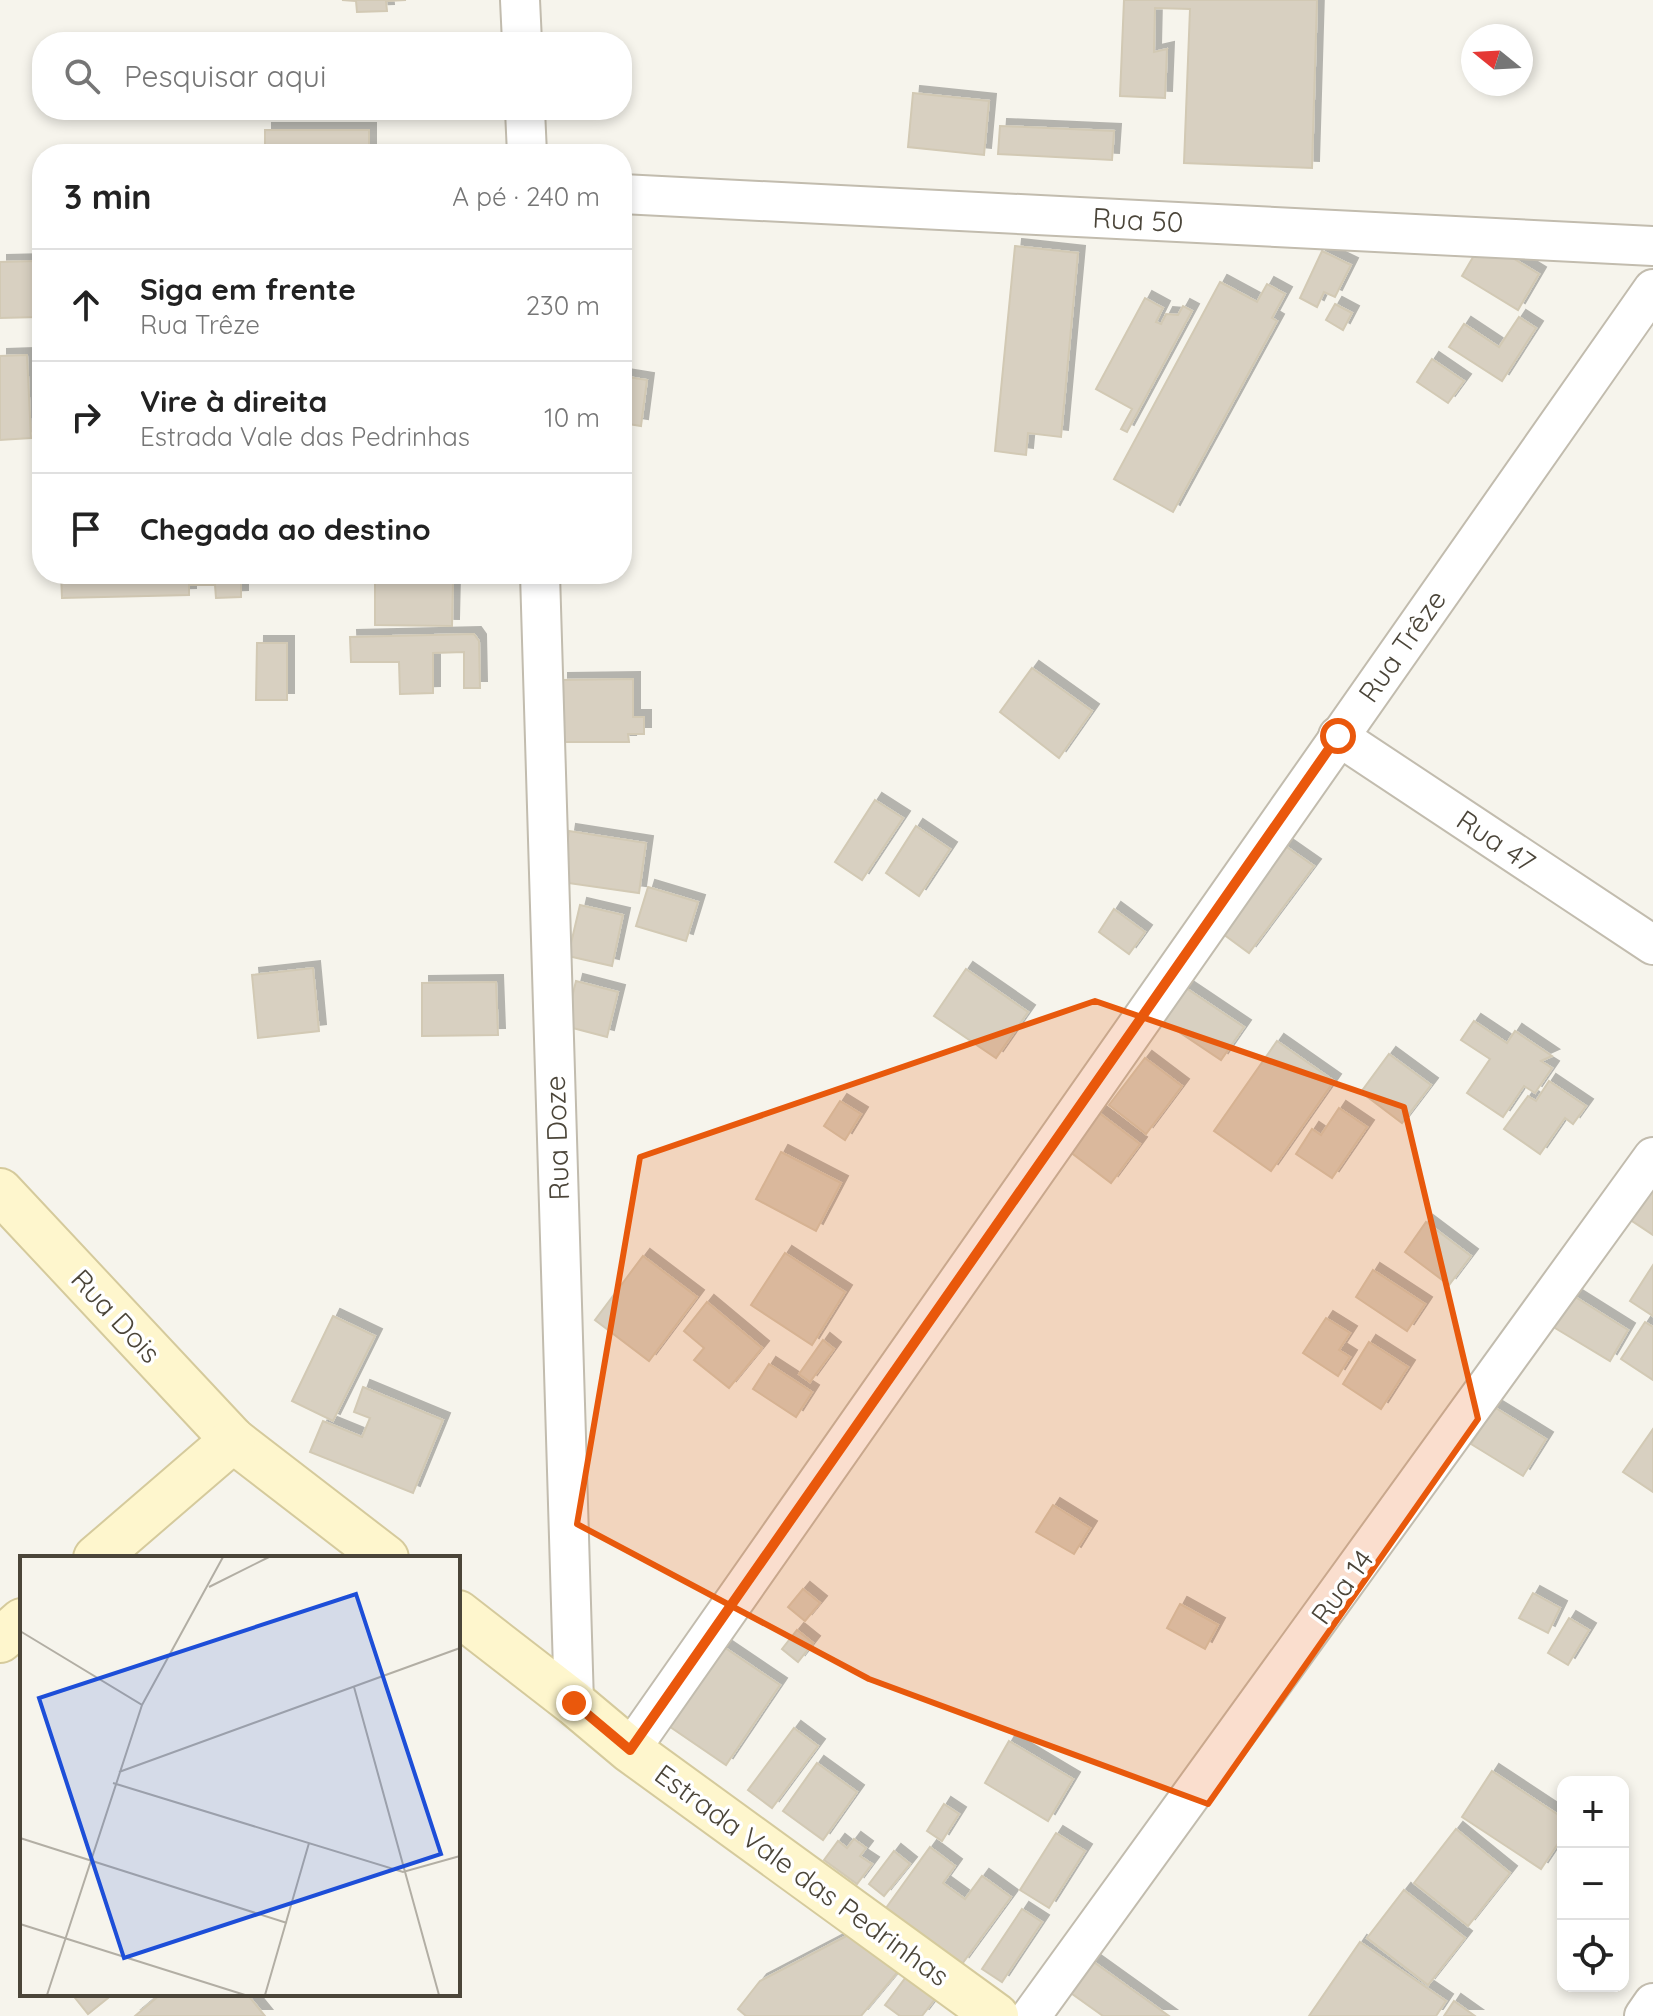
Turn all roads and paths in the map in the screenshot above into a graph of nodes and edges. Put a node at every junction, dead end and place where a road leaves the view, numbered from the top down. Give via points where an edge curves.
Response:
1 (520, 0) edge
2 (522, 32) edge
3 (525, 120) edge
4 (527, 144) edge
5 (632, 195) edge
6 (1653, 246) edge
7 (1653, 289) edge
8 (540, 584) edge
9 (1338, 736) junction
10 (1653, 945) edge
11 (1653, 1157) edge
12 (0, 1191) edge
13 (233, 1440) junction
14 (98, 1556) edge
15 (383, 1556) edge
16 (460, 1615) edge
17 (20, 1623) edge
18 (0, 1640) edge
19 (574, 1703) junction
20 (630, 1750) junction
21 (1653, 2003) edge
22 (996, 2016) edge
23 (1031, 2016) edge
24 (1644, 2016) edge

1 - 2 street
3 - 4 street
5 - 6 street, Rua 50
7 - 9 street, Rua Trêze
8 - 19 street, Rua Doze
9 - 10 street, Rua 47
9 - 20 street, Rua Trêze
11 - 23 street, Rua 14
12 - 13 main road, Rua Dois
13 - 14 main road
13 - 15 main road
16 - 19 main road, Estrada Vale das Pedrinhas
17 - 18 main road
19 - 20 main road, Estrada Vale das Pedrinhas
20 - 22 main road, Estrada Vale das Pedrinhas
21 - 24 street

